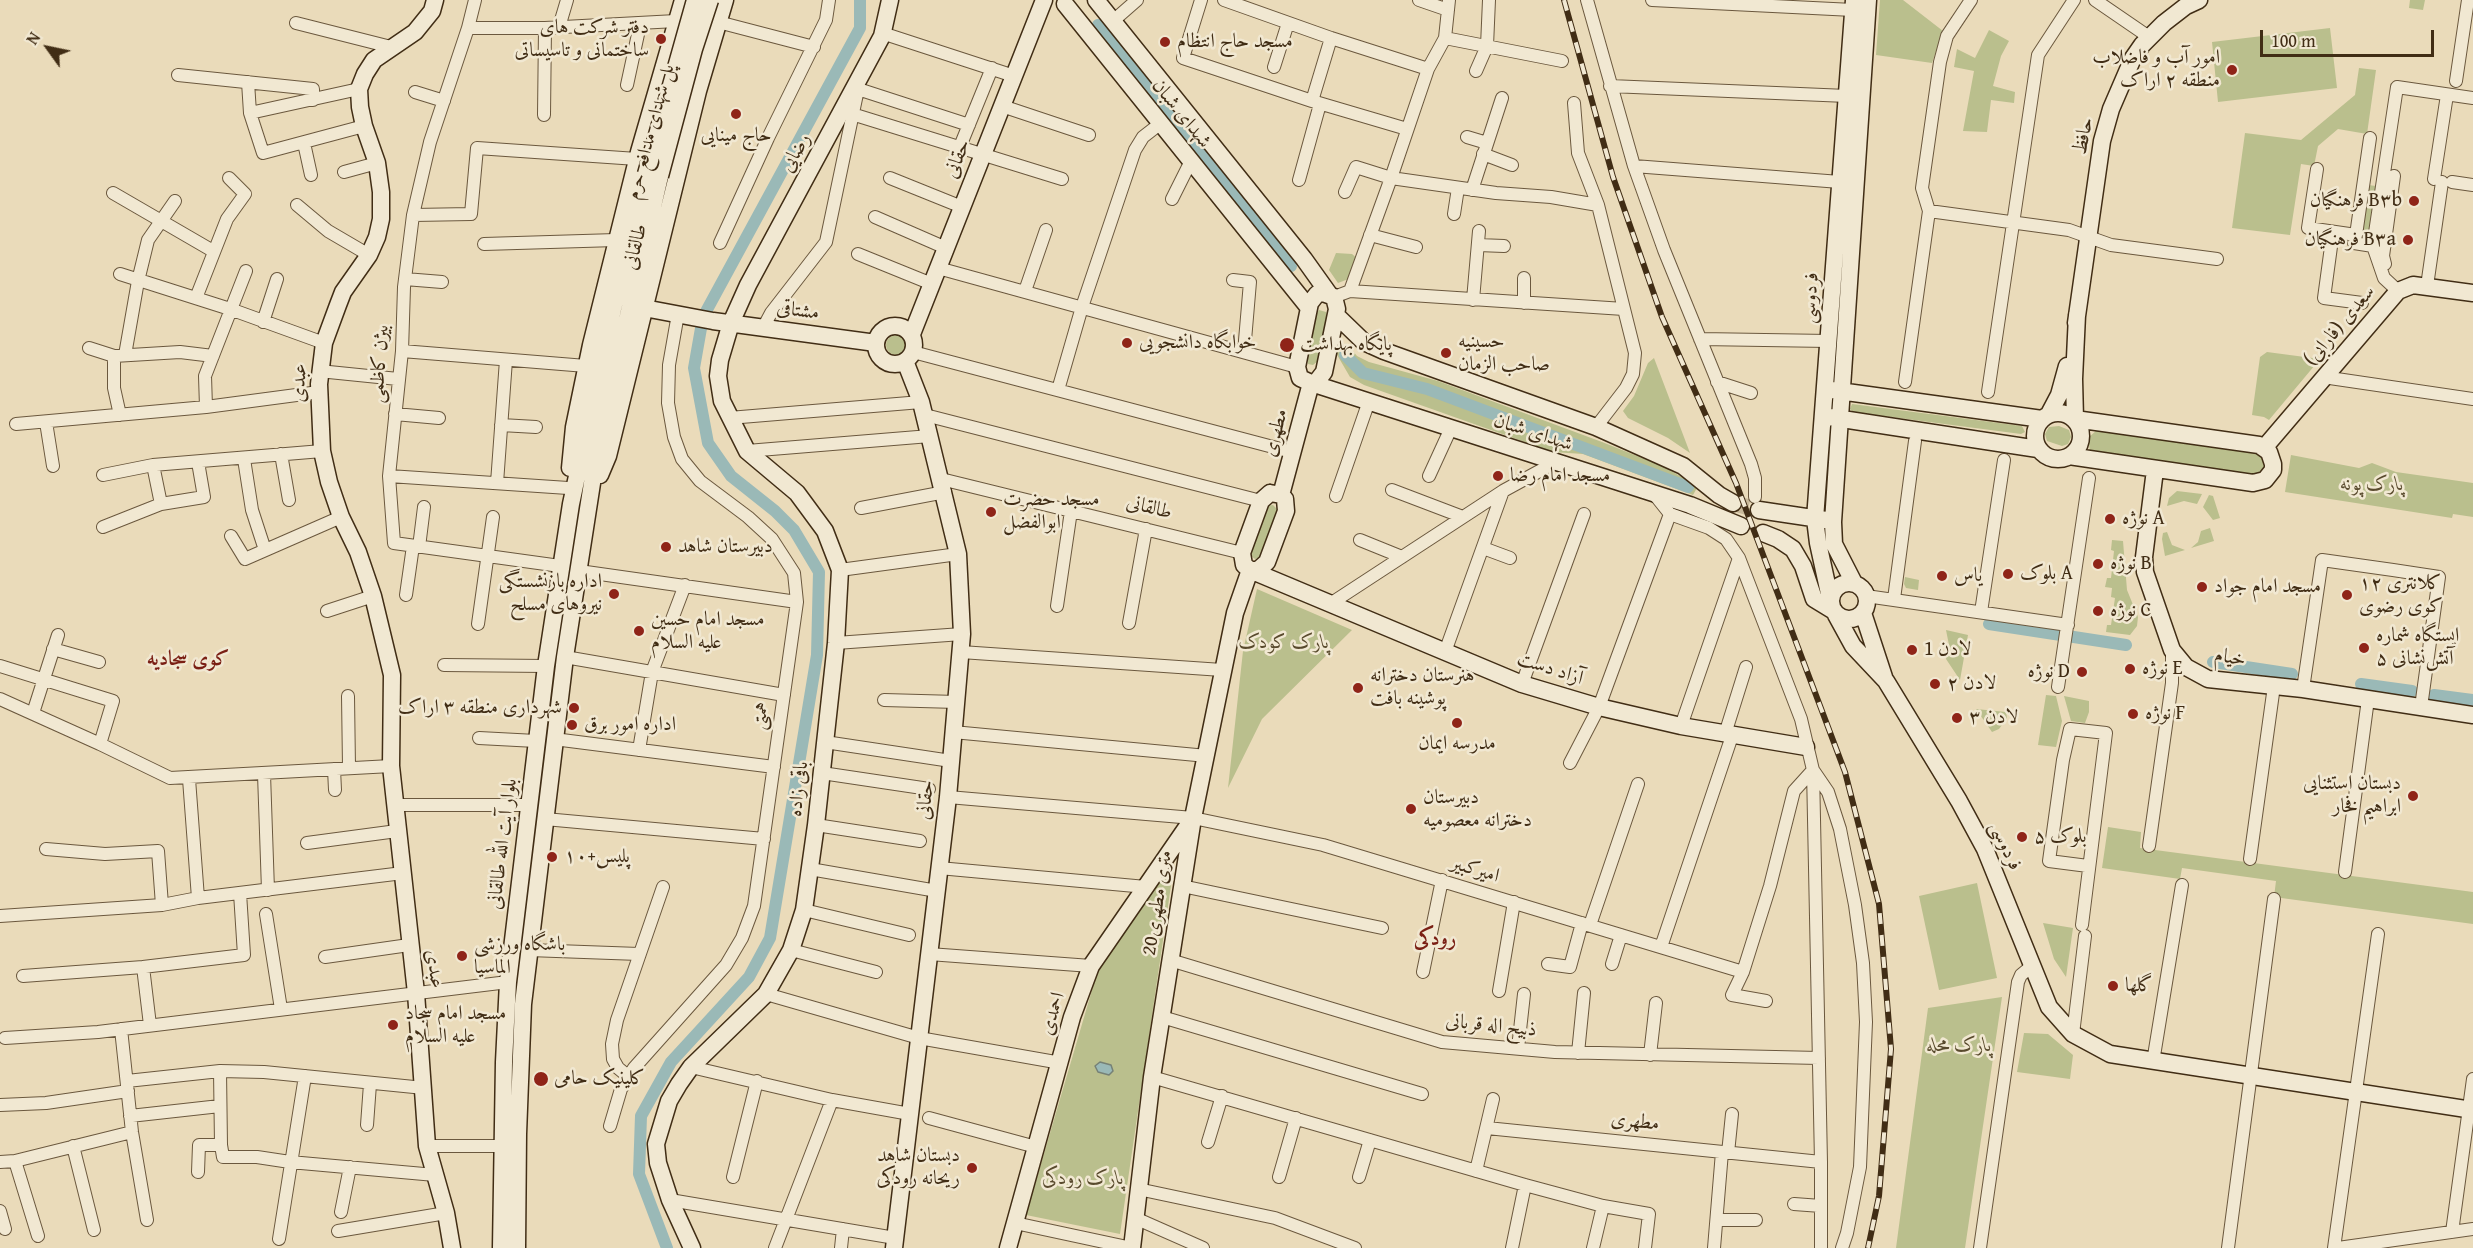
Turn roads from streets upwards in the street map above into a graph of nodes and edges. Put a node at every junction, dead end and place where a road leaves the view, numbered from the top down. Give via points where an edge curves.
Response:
1 (435, 0) edge
2 (475, 0) edge
3 (567, 0) edge
4 (683, 0) edge
5 (695, 0) edge
6 (710, 0) edge
7 (724, 0) edge
8 (829, 0) edge
9 (890, 0) edge
10 (1044, 0) edge
11 (1096, 0) edge
12 (1137, 0) edge
13 (1201, 0) edge
14 (1224, 0) edge
15 (1419, 0) edge
16 (1489, 0) edge
17 (1587, 0) edge
18 (1652, 0) edge
19 (1868, 0) edge
20 (1971, 0) edge
21 (2074, 0) edge
22 (2095, 0) edge
23 (2199, 0) edge
24 (2468, 0) edge
25 (1067, 1) edge
26 (1672, 1) edge
27 (1448, 5) edge
28 (1853, 5) edge
29 (676, 21) junction
30 (1113, 21) junction
31 (718, 22) junction
32 (296, 23) dead end
33 (1288, 23) junction
34 (640, 25) junction
35 (559, 27) junction
36 (468, 28) junction
37 (545, 28) junction
38 (882, 33) junction
39 (2149, 37) junction
40 (1331, 38) junction
41 (1445, 38) junction
42 (1487, 46) junction
43 (391, 47) junction
44 (814, 47) junction
45 (1562, 61) dead end
46 (1274, 67) dead end
47 (992, 68) junction
48 (1428, 69) junction
49 (1476, 71) dead end
50 (178, 75) dead end
51 (1014, 76) junction
52 (2456, 81) dead end
53 (248, 82) junction
54 (859, 83) junction
55 (627, 85) dead end
56 (657, 85) junction
57 (1610, 86) junction
58 (359, 89) junction
59 (698, 91) junction
60 (415, 92) dead end
61 (2447, 94) junction
62 (1847, 96) junction
63 (1502, 98) dead end
64 (2473, 98) edge
65 (314, 100) junction
66 (444, 101) junction
67 (1316, 102) junction
68 (1574, 103) dead end
69 (1002, 106) junction
70 (250, 113) junction
71 (852, 114) junction
72 (544, 115) dead end
73 (1161, 123) junction
74 (969, 125) junction
75 (364, 126) junction
76 (1407, 129) junction
77 (1089, 135) dead end
78 (1467, 137) dead end
79 (2370, 138) dead end
80 (304, 143) junction
81 (959, 149) junction
82 (1485, 149) junction
83 (638, 156) junction
84 (982, 156) junction
85 (680, 160) junction
86 (1191, 161) junction
87 (377, 163) junction
88 (1512, 165) dead end
89 (1634, 166) junction
90 (2317, 169) dead end
91 (2365, 170) junction
92 (345, 172) dead end
93 (2390, 174) junction
94 (311, 175) dead end
95 (653, 175) junction
96 (229, 178) dead end
97 (890, 178) dead end
98 (1391, 178) junction
99 (1062, 179) dead end
100 (1299, 180) dead end
101 (2443, 181) junction
102 (1840, 182) junction
103 (2473, 185) edge
104 (1458, 188) junction
105 (1472, 190) junction
106 (1345, 192) dead end
107 (113, 193) dead end
108 (1172, 199) dead end
109 (175, 201) dead end
110 (297, 205) dead end
111 (1598, 205) junction
112 (962, 207) junction
113 (1929, 211) junction
114 (1454, 214) dead end
115 (413, 215) junction
116 (875, 217) dead end
117 (160, 222) junction
118 (2012, 222) junction
119 (1046, 230) dead end
120 (1479, 231) dead end
121 (2333, 232) junction
122 (2356, 235) junction
123 (1370, 236) junction
124 (2089, 236) junction
125 (616, 240) junction
126 (720, 243) dead end
127 (484, 244) dead end
128 (1478, 245) junction
129 (1504, 246) dead end
130 (2373, 246) junction
131 (1416, 247) dead end
132 (946, 248) junction
133 (213, 251) junction
134 (858, 254) dead end
135 (369, 255) junction
136 (2217, 259) dead end
137 (938, 268) junction
138 (246, 271) dead end
139 (120, 274) dead end
140 (1524, 278) dead end
141 (277, 279) dead end
142 (405, 279) junction
143 (1233, 280) dead end
144 (138, 281) junction
145 (442, 282) dead end
146 (932, 284) junction
147 (2427, 286) junction
148 (2394, 287) junction
149 (1025, 291) junction
150 (1350, 291) junction
151 (2473, 293) edge
152 (1331, 296) junction
153 (196, 298) junction
154 (1473, 300) junction
155 (1524, 303) junction
156 (2362, 303) dead end
157 (1082, 307) junction
158 (644, 308) junction
159 (1309, 308) junction
160 (230, 309) junction
161 (1624, 309) junction
162 (683, 315) junction
163 (1336, 315) junction
164 (2077, 315) junction
165 (262, 322) junction
166 (731, 323) junction
167 (763, 328) junction
168 (912, 334) junction
169 (1701, 339) junction
170 (1829, 341) junction
171 (324, 343) junction
172 (876, 344) junction
173 (88, 348) dead end
174 (402, 351) junction
175 (1244, 352) junction
176 (119, 356) junction
177 (213, 356) junction
178 (909, 357) junction
179 (506, 360) junction
180 (586, 366) junction
181 (1297, 367) junction
182 (319, 371) junction
183 (2324, 377) junction
184 (398, 379) junction
185 (1718, 382) junction
186 (1905, 382) dead end
187 (1311, 383) junction
188 (1825, 389) junction
189 (1058, 390) junction
190 (319, 392) junction
191 (1842, 392) junction
192 (1988, 392) dead end
193 (1751, 393) dead end
194 (2473, 399) edge
195 (1369, 401) junction
196 (206, 407) junction
197 (923, 408) junction
198 (395, 414) junction
199 (120, 415) junction
200 (1822, 416) junction
201 (2045, 416) junction
202 (439, 418) dead end
203 (729, 418) junction
204 (1839, 418) junction
205 (2075, 419) junction
206 (46, 422) junction
207 (16, 424) dead end
208 (501, 425) junction
209 (1596, 427) junction
210 (536, 428) dead end
211 (1451, 428) junction
212 (930, 436) junction
213 (1915, 441) dead end
214 (2265, 448) junction
215 (590, 449) junction
216 (2038, 449) junction
217 (322, 451) junction
218 (747, 451) junction
219 (1293, 452) junction
220 (281, 454) junction
221 (2069, 456) junction
222 (244, 459) junction
223 (2004, 460) dead end
224 (198, 462) junction
225 (1556, 462) junction
226 (153, 465) junction
227 (53, 466) dead end
228 (2155, 470) junction
229 (103, 475) dead end
230 (389, 476) junction
231 (1429, 476) dead end
232 (2089, 478) dead end
233 (497, 483) junction
234 (943, 485) junction
235 (1392, 490) dead end
236 (1503, 491) junction
237 (1654, 494) junction
238 (1281, 495) junction
239 (569, 496) junction
240 (1336, 496) dead end
241 (289, 500) dead end
242 (1261, 501) junction
243 (1733, 503) tunnel mouth
244 (1757, 503) joint
245 (161, 504) junction
246 (589, 504) junction
247 (424, 507) dead end
248 (861, 508) dead end
249 (1071, 511) junction
250 (1584, 514) dead end
251 (1670, 514) junction
252 (341, 517) junction
253 (493, 517) dead end
254 (1463, 517) junction
255 (1808, 517) junction
256 (1833, 522) junction
257 (1741, 526) dead end
258 (103, 527) dead end
259 (1146, 529) junction
260 (1763, 533) dead end
261 (231, 537) dead end
262 (1360, 540) dead end
263 (416, 546) junction
264 (1482, 548) junction
265 (1272, 549) junction
266 (265, 550) junction
267 (1242, 553) junction
268 (958, 554) junction
269 (487, 556) junction
270 (1402, 557) junction
271 (1510, 558) dead end
272 (1738, 558) junction
273 (560, 566) junction
274 (840, 570) junction
275 (1250, 570) junction
276 (579, 571) junction
277 (1854, 583) junction
278 (685, 585) junction
279 (1294, 589) junction
280 (406, 595) dead end
281 (373, 596) junction
282 (1866, 596) junction
283 (1893, 599) junction
284 (796, 602) junction
285 (1329, 604) junction
286 (1057, 606) dead end
287 (1833, 607) junction
288 (327, 611) dead end
289 (1981, 612) junction
290 (1863, 613) junction
291 (1129, 623) dead end
292 (477, 624) dead end
293 (2067, 633) junction
294 (962, 634) junction
295 (58, 635) dead end
296 (836, 643) junction
297 (53, 649) junction
298 (2172, 650) junction
299 (961, 651) junction
300 (1445, 652) junction
301 (565, 657) junction
302 (99, 662) dead end
303 (444, 665) dead end
304 (0, 666) edge
305 (546, 666) junction
306 (1746, 667) dead end
307 (1222, 670) junction
308 (652, 672) junction
309 (43, 680) junction
310 (1886, 681) junction
311 (1522, 684) junction
312 (2274, 686) junction
313 (2058, 687) dead end
314 (2303, 689) junction
315 (784, 695) junction
316 (348, 696) dead end
317 (0, 699) edge
318 (2368, 699) junction
319 (884, 700) dead end
320 (957, 702) junction
321 (1599, 707) junction
322 (2421, 707) junction
323 (33, 713) junction
324 (2473, 715) edge
325 (1681, 726) junction
326 (953, 732) junction
327 (1729, 735) junction
328 (479, 738) dead end
329 (554, 739) junction
330 (536, 741) junction
331 (825, 742) junction
332 (100, 744) junction
333 (1806, 747) junction
334 (639, 750) junction
335 (1207, 756) junction
336 (951, 761) junction
337 (1570, 763) dead end
338 (391, 766) junction
339 (774, 766) junction
340 (349, 767) junction
341 (334, 769) junction
342 (1813, 770) junction
343 (822, 772) junction
344 (264, 774) junction
345 (189, 779) junction
346 (1638, 784) dead end
347 (929, 789) dead end
348 (335, 790) dead end
349 (948, 797) junction
350 (395, 805) junction
351 (528, 806) junction
352 (1193, 818) junction
353 (545, 819) junction
354 (816, 825) junction
355 (397, 831) junction
356 (764, 839) junction
357 (920, 841) dead end
358 (307, 843) dead end
359 (2150, 846) dead end
360 (46, 849) dead end
361 (2250, 859) dead end
362 (2088, 866) junction
363 (939, 868) junction
364 (810, 869) junction
365 (2345, 872) dead end
366 (403, 873) junction
367 (1442, 880) junction
368 (2182, 885) dead end
369 (663, 886) dead end
370 (1182, 886) junction
371 (1146, 887) junction
372 (268, 890) junction
373 (937, 891) junction
374 (240, 893) junction
375 (198, 898) junction
376 (2274, 899) dead end
377 (1514, 902) junction
378 (162, 905) junction
379 (804, 910) junction
380 (266, 915) dead end
381 (0, 916) edge
382 (1586, 924) junction
383 (1382, 928) dead end
384 (2378, 934) dead end
385 (909, 935) dead end
386 (1622, 935) junction
387 (409, 945) junction
388 (1661, 947) junction
389 (529, 950) junction
390 (791, 950) junction
391 (639, 954) junction
392 (929, 954) junction
393 (325, 957) dead end
394 (1170, 960) junction
395 (1548, 964) dead end
396 (1612, 964) dead end
397 (1091, 966) junction
398 (2032, 966) junction
399 (143, 967) junction
400 (876, 972) dead end
401 (1423, 972) dead end
402 (1743, 972) junction
403 (23, 976) dead end
404 (508, 982) junction
405 (1499, 990) dead end
406 (416, 993) junction
407 (1584, 993) dead end
408 (766, 994) junction
409 (1524, 994) dead end
410 (1766, 1001) dead end
411 (1656, 1003) dead end
412 (280, 1009) junction
413 (1162, 1017) junction
414 (150, 1025) junction
415 (121, 1029) junction
416 (2073, 1034) junction
417 (5, 1038) dead end
418 (919, 1038) junction
419 (1518, 1048) junction
420 (1578, 1053) junction
421 (1650, 1055) junction
422 (1820, 1058) junction
423 (2152, 1062) junction
424 (1061, 1063) junction
425 (691, 1067) junction
426 (220, 1071) junction
427 (305, 1076) junction
428 (628, 1077) junction
429 (1152, 1077) junction
430 (2251, 1077) junction
431 (2473, 1079) edge
432 (757, 1081) junction
433 (370, 1084) junction
434 (127, 1086) junction
435 (424, 1088) junction
436 (2356, 1093) junction
437 (1422, 1094) dead end
438 (1222, 1096) junction
439 (1492, 1099) dead end
440 (832, 1100) junction
441 (0, 1106) edge
442 (220, 1106) junction
443 (2471, 1110) edge
444 (910, 1114) junction
445 (1732, 1114) dead end
446 (130, 1116) junction
447 (929, 1118) dead end
448 (1296, 1118) junction
449 (367, 1125) dead end
450 (610, 1126) dead end
451 (1487, 1128) junction
452 (132, 1132) junction
453 (1370, 1140) junction
454 (1208, 1142) dead end
455 (73, 1146) junction
456 (427, 1146) junction
457 (502, 1146) junction
458 (1036, 1148) junction
459 (222, 1151) junction
460 (1725, 1152) junction
461 (15, 1161) junction
462 (0, 1162) edge
463 (290, 1162) junction
464 (1821, 1162) junction
465 (350, 1167) junction
466 (1476, 1171) junction
467 (198, 1172) dead end
468 (435, 1175) junction
469 (1279, 1177) dead end
470 (1359, 1177) dead end
471 (733, 1178) dead end
472 (1525, 1185) junction
473 (1138, 1189) junction
474 (670, 1200) junction
475 (1794, 1204) dead end
476 (1603, 1206) junction
477 (1821, 1206) junction
478 (0, 1211) edge
479 (341, 1212) dead end
480 (446, 1213) junction
481 (1136, 1218) junction
482 (786, 1219) junction
483 (147, 1220) dead end
484 (1717, 1220) junction
485 (1756, 1220) dead end
486 (1015, 1223) junction
487 (5, 1229) dead end
488 (843, 1229) junction
489 (2473, 1229) edge
490 (94, 1230) dead end
491 (338, 1231) dead end
492 (2452, 1232) junction
493 (38, 1236) dead end
494 (279, 1239) dead end
495 (895, 1243) edge
496 (452, 1248) edge
497 (501, 1248) edge
498 (517, 1248) edge
499 (692, 1248) edge
500 (775, 1248) edge
501 (841, 1248) edge
502 (1008, 1248) edge
503 (1132, 1248) edge
504 (1203, 1248) edge
505 (1355, 1248) edge
506 (1512, 1248) edge
507 (1593, 1248) edge
508 (1645, 1248) edge
509 (1714, 1248) edge
510 (1821, 1248) edge
511 (1842, 1248) edge
512 (1980, 1248) edge
513 (2228, 1248) edge
514 (2336, 1248) edge

1 - 43 street via 425,22
2 - 36 street, بیژن کاظمی
3 - 35 street
4 - 29 street, طالقانی
5 - 95 street, پل شهدای مدافع حرم, bridge
6 - 95 street, پل شهدای مدافع حرم, bridge
7 - 31 street, طالقانی
8 - 44 street via 826,20
9 - 38 street, رضایی
10 - 51 street, حقانی
11 - 30 street, شهدای شبان
12 - 30 street
13 - 67 street via 1183,58
14 - 33 street
15 - 27 street
16 - 42 street
17 - 57 street
18 - 26 street
19 - 191 street, فردوسی
20 - 113 street via 1947,36 1940,62 1922,188
21 - 118 street via 2038,55
22 - 39 street
23 - 39 street, حافظ
24 - 52 street
25 - 73 street, شهدای شبان
26 - 28 street
27 - 41 street
28 - 62 street, فردوسی
29 - 34 street
29 - 56 street, طالقانی
30 - 152 street, شهدای شبان
31 - 44 street
31 - 59 street, طالقانی
32 - 43 street
33 - 40 street
33 - 46 street
34 - 35 street
34 - 55 street
35 - 37 street
36 - 37 street
36 - 66 street, بیژن کاظمی
37 - 72 street
38 - 47 street
38 - 54 street, رضایی
39 - 124 street, حافظ via 2133,58 2110,109
40 - 48 street
40 - 67 street
41 - 42 street
41 - 48 street
42 - 45 street
42 - 49 street
43 - 58 street via 374,60
44 - 126 street
47 - 51 street
47 - 74 street
48 - 76 street
50 - 53 street
51 - 69 street, حقانی
53 - 65 street via 313,89
53 - 70 street
54 - 71 street
54 - 74 street
54 - 166 street, رضایی
56 - 59 street via 677,98
56 - 83 street, طالقانی
57 - 62 street
57 - 89 street
58 - 65 street
58 - 75 street, عبدی
59 - 85 street, طالقانی
60 - 66 street
61 - 64 street
61 - 93 street via 2397,87
61 - 101 street
62 - 102 street, فردوسی
63 - 82 street
65 - 70 street
66 - 115 street, بیژن کاظمی
67 - 76 street
67 - 100 street
68 - 111 street via 1578,153
69 - 77 street
69 - 84 street, حقانی
70 - 80 street via 263,153
71 - 81 street
71 - 167 street via 826,242
73 - 86 street, شهدای شبان
73 - 157 street via 1143,137 1135,150
74 - 81 street
75 - 80 street
75 - 87 street, عبدی
76 - 98 street
78 - 82 street
79 - 91 street
80 - 94 street
81 - 84 street
82 - 88 street
82 - 105 street
83 - 85 street via 647,147 661,145 674,150
83 - 115 street via 477,148 471,214
83 - 125 street, طالقانی
84 - 99 street
84 - 112 street, حقانی
85 - 158 street, طالقانی
86 - 108 street
86 - 159 street, شهدای شبان
87 - 92 street
87 - 135 street, عبدی via 381,219
89 - 102 street
89 - 169 street
90 - 121 street via 2308,228
91 - 93 street
91 - 122 street
93 - 130 street
93 - 148 street via 2383,256
95 - 215 street, پل شهدای مدافع حرم via 613,309
96 - 133 street via 246,194 226,219
97 - 112 street
98 - 104 street
98 - 106 street via 1356,167
98 - 123 street
101 - 103 street
101 - 147 street
102 - 170 street, فردوسی
104 - 105 street
104 - 114 street
105 - 111 street
107 - 117 street
109 - 117 street
110 - 135 street via 328,231
111 - 161 street
112 - 132 street, حقانی
113 - 118 street
113 - 186 street
115 - 142 street, بیژن کاظمی
116 - 132 street
117 - 133 street
117 - 144 street via 148,240
118 - 124 street
118 - 192 street
119 - 149 street
120 - 128 street
121 - 122 street
121 - 156 street via 2324,298
122 - 130 street via 2354,243
123 - 131 street
123 - 150 street
124 - 136 street via 2111,245
124 - 164 street, حافظ
125 - 127 street
125 - 180 street, طالقانی
128 - 129 street
128 - 154 street
130 - 148 street via 2384,278
132 - 137 street, حقانی
133 - 153 street
134 - 146 street
135 - 171 street, عبدی via 343,292
137 - 146 street, حقانی
137 - 149 street
138 - 160 street
139 - 144 street
140 - 155 street
141 - 165 street
142 - 145 street
142 - 174 street, بیژن کاظمی
143 - 175 street via 1250,282
144 - 153 street
144 - 176 street
146 - 168 street, حقانی
147 - 148 street, سعدی (فارابی)
147 - 151 street, سعدی (فارابی)
148 - 183 street, سعدی (فارابی)
149 - 157 street
150 - 152 street
150 - 154 street
152 - 159 street via 1317,294
152 - 163 street, مطهری via 1337,303
153 - 160 street
154 - 155 street
155 - 161 street
157 - 175 street
157 - 189 street
158 - 162 street, مشتاقی
158 - 246 street, طالقانی via 608,456
159 - 181 street
160 - 165 street
160 - 177 street
161 - 209 street via 1635,354 1633,374
162 - 166 street, مشتاقی
162 - 284 street, همتی via 669,365 668,403 682,459 700,481 772,539 794,573
163 - 187 street, مطهری via 1324,372
163 - 209 street, شهدای شبان via 1364,342 1384,351
164 - 201 street via 2063,383
164 - 205 street
165 - 171 street
166 - 167 street, مشتاقی
166 - 203 street, باقی زاده via 718,376
167 - 172 street, مشتاقی
168 - 172 street via 893,326 880,334
168 - 178 street via 915,343
169 - 170 street
169 - 185 street
170 - 188 street, فردوسی
171 - 182 street, عبدی
172 - 178 street via 883,360 894,364
173 - 176 street
174 - 179 street
174 - 184 street, بیژن کاظمی
175 - 181 street
176 - 177 street via 180,352
176 - 199 street via 114,388
177 - 196 street via 205,376
178 - 189 street
178 - 197 street, حقانی
179 - 180 street
179 - 208 street
180 - 239 street, طالقانی via 574,427
181 - 187 street via 1300,378
182 - 184 street
182 - 190 street, عبدی
183 - 194 street
183 - 214 street, سعدی (فارابی)
184 - 198 street, بیژن کاظمی
185 - 193 street
185 - 244 street via 1751,464
187 - 195 street, شهدای شبان
187 - 219 street, مطهری
188 - 191 street
188 - 200 street, فردوسی
189 - 219 street
190 - 196 street
190 - 217 street, عبدی
191 - 201 street
191 - 204 street, فردوسی
195 - 211 street, شهدای شبان
195 - 240 street
196 - 199 street
197 - 203 street
197 - 212 street, حقانی
197 - 242 street
198 - 202 street
198 - 230 street, بیژن کاظمی
199 - 206 street
200 - 204 street
200 - 255 street, فردوسی
201 - 205 street via 2064,413
201 - 216 street via 2035,433
203 - 218 street, باقی زاده
204 - 216 street
204 - 256 street, فردوسی
205 - 214 street
205 - 221 street via 2080,442
206 - 207 street
206 - 227 street
208 - 210 street
208 - 233 street
209 - 243 street, شهدای شبان via 1683,466
211 - 225 street, شهدای شبان
211 - 231 street
212 - 218 street
212 - 234 street, حقانی
213 - 283 street
214 - 228 street via 2272,457 2273,469 2259,483
215 - 239 street, بلوار آیت الله طالقانی
215 - 246 street, بلوار آیت الله طالقانی
216 - 221 street via 2052,458
217 - 220 street
217 - 252 street, عبدی
218 - 274 street, باقی زاده via 797,493 825,531
219 - 238 street, مطهری
220 - 222 street
220 - 241 street
221 - 228 street
222 - 224 street
222 - 266 street via 252,510
223 - 289 street
224 - 226 street
224 - 245 street via 204,497
225 - 236 street
225 - 237 street, شهدای شبان
226 - 229 street
226 - 245 street
228 - 298 street, خیام via 2144,564
230 - 233 street
230 - 263 street, بیژن کاظمی via 394,543
232 - 293 street
233 - 239 street
234 - 248 street
234 - 249 street, طالقانی
234 - 268 street, حقانی
235 - 254 street
236 - 254 street
236 - 264 street
237 - 251 street
237 - 257 street, شهدای شبان
238 - 242 street via 1270,493
238 - 265 street, مطهری via 1286,510
239 - 273 street, بلوار آیت الله طالقانی
242 - 267 street
244 - 255 street
245 - 258 street
246 - 276 street, بلوار آیت الله طالقانی
247 - 263 street
249 - 259 street, طالقانی
249 - 286 street
250 - 311 street
251 - 272 street via 1719,534
251 - 321 street
252 - 266 street
252 - 281 street, عبدی
253 - 269 street
254 - 270 street
255 - 256 street
255 - 287 street, فردوسی
256 - 277 street, فردوسی via 1834,544
259 - 267 street, طالقانی
259 - 291 street
260 - 287 street via 1793,549 1814,599
261 - 266 street via 245,559
262 - 270 street
263 - 269 street, بیژن کاظمی
263 - 280 street
264 - 271 street
264 - 300 street
265 - 275 street via 1263,567
265 - 279 street
267 - 275 street via 1244,565
268 - 274 street
268 - 294 street, حقانی
269 - 273 street, بیژن کاظمی
269 - 292 street
270 - 285 street
272 - 325 street
272 - 333 street via 1801,719
273 - 305 street, بلوار آیت الله طالقانی
274 - 296 street, باقی زاده
275 - 279 street, آزاد دست
275 - 307 street, 20متری مطهری
276 - 278 street
276 - 301 street, بلوار آیت الله طالقانی
277 - 282 street
277 - 287 street via 1836,587
278 - 284 street
278 - 308 street
279 - 285 street, آزاد دست
281 - 288 street
281 - 338 street, عبدی via 392,675
282 - 283 street
282 - 290 street
283 - 289 street
284 - 315 street, همتی
285 - 300 street, آزاد دست
287 - 290 street via 1841,618 1852,619
287 - 310 street, فردوسی via 1853,646
289 - 293 street
290 - 310 street, فردوسی
293 - 313 street
294 - 296 street
294 - 299 street, حقانی
295 - 297 street
296 - 331 street, باقی زاده
297 - 302 street
297 - 309 street
298 - 312 street, خیام via 2186,667 2208,679
298 - 359 street via 2172,683
299 - 307 street
299 - 320 street, حقانی
300 - 311 street, آزاد دست
301 - 308 street
301 - 329 street, بلوار آیت الله طالقانی
303 - 305 street
304 - 309 street
305 - 330 street, بلوار آیت الله طالقانی
306 - 327 street
307 - 335 street, 20متری مطهری
308 - 315 street
308 - 334 street
309 - 323 street
309 - 332 street via 113,701
310 - 398 street, فردوسی via 1985,849
311 - 321 street, آزاد دست
312 - 314 street, خیام
312 - 361 street
314 - 318 street, خیام
314 - 322 street via 2322,560 2428,575 2439,577
315 - 339 street, همتی
316 - 340 street
317 - 323 street
318 - 322 street, خیام
318 - 365 street
319 - 320 street
320 - 326 street, حقانی
321 - 325 street, آزاد دست
321 - 337 street
322 - 324 street, خیام
323 - 332 street
325 - 327 street, آزاد دست
326 - 335 street
326 - 336 street, حقانی
327 - 333 street, آزاد دست
327 - 388 street
328 - 330 street
329 - 334 street
329 - 353 street, بلوار آیت الله طالقانی
330 - 351 street, بلوار آیت الله طالقانی
331 - 336 street
331 - 343 street, باقی زاده
332 - 345 street via 170,778
333 - 342 street
334 - 339 street
335 - 352 street, 20متری مطهری
336 - 349 street, حقانی
338 - 340 street
338 - 350 street, عبدی
339 - 356 street, همتی
340 - 341 street
341 - 344 street
341 - 348 street
342 - 402 street via 1794,791
342 - 422 street
342 - 511 street via 1828,792 1840,829 1855,905 1866,1022 1860,1167
343 - 347 street
343 - 354 street, باقی زاده
344 - 345 street
344 - 372 street
345 - 375 street
346 - 382 street
349 - 352 street, امیرکبیر
349 - 363 street, حقانی
350 - 351 street
350 - 355 street, عبدی
351 - 404 street, بلوار آیت الله طالقانی
352 - 367 street, امیرکبیر via 1323,845
352 - 370 street, 20متری مطهری
352 - 371 street, احمدی
353 - 356 street
353 - 389 street, بلوار آیت الله طالقانی
354 - 357 street
354 - 364 street, باقی زاده
355 - 358 street
355 - 366 street, عبدی
356 - 428 street, همتی via 754,906 742,938 726,965 651,1046
360 - 378 street via 105,854 158,851
362 - 362 street via 2106,734 2070,729 2049,861
362 - 416 street
363 - 371 street
363 - 373 street, حقانی
364 - 373 street
364 - 379 street, باقی زاده
366 - 372 street
366 - 387 street, عبدی
367 - 377 street, امیرکبیر
367 - 401 street
368 - 423 street
369 - 391 street
370 - 383 street
370 - 394 street, 20متری مطهری
371 - 397 street, احمدی
372 - 374 street
373 - 392 street, حقانی
374 - 375 street
374 - 399 street via 244,955
375 - 378 street
376 - 430 street
377 - 382 street, امیرکبیر
377 - 405 street
378 - 381 street
379 - 385 street
379 - 390 street, باقی زاده
380 - 412 street
382 - 386 street, امیرکبیر
382 - 395 street via 1570,967
384 - 436 street
386 - 388 street, امیرکبیر
386 - 396 street
387 - 393 street
387 - 406 street, عبدی
388 - 402 street, امیرکبیر
389 - 391 street
389 - 498 street, بلوار آیت الله طالقانی via 520,1063
390 - 400 street
390 - 408 street, باقی زاده
391 - 428 street via 612,1044 613,1059
392 - 397 street
392 - 418 street, حقانی
394 - 413 street, 20متری مطهری
394 - 419 street, ذبیح اله قربانی via 1442,1042
397 - 424 street, احمدی via 1072,1017
398 - 416 street, فردوسی via 2049,1007
398 - 512 street via 2018,982
399 - 403 street
399 - 414 street
402 - 410 street via 1732,995
404 - 406 street
404 - 457 street, بلوار آیت الله طالقانی
406 - 412 street
406 - 435 street, عبدی
407 - 420 street
408 - 418 street
408 - 425 street, باقی زاده
409 - 419 street
411 - 421 street
412 - 414 street
413 - 429 street, 20متری مطهری
413 - 437 street
414 - 415 street
415 - 417 street
415 - 434 street
416 - 423 street via 2110,1054
418 - 424 street
418 - 444 street, حقانی
419 - 420 street, ذبیح اله قربانی
420 - 421 street, ذبیح اله قربانی
421 - 422 street, ذبیح اله قربانی
422 - 464 street
423 - 430 street
424 - 458 street, احمدی
425 - 432 street
425 - 474 street, باقی زاده via 669,1101 656,1144
426 - 427 street
426 - 434 street
426 - 442 street
427 - 433 street
427 - 463 street
428 - 450 street, همتی
429 - 438 street
429 - 473 street, 20متری مطهری
430 - 436 street
430 - 513 street
431 - 443 street
432 - 440 street
432 - 471 street
433 - 435 street
433 - 449 street
434 - 441 street via 46,1103
434 - 446 street
435 - 456 street, عبدی
436 - 443 street
436 - 514 street
438 - 448 street
438 - 454 street
439 - 451 street
440 - 444 street
440 - 482 street
442 - 446 street
442 - 459 street
443 - 492 street
444 - 495 street, حقانی
445 - 460 street
446 - 452 street
447 - 458 street
448 - 453 street
448 - 469 street
451 - 460 street, مطهری
451 - 466 street
452 - 455 street
452 - 483 street
453 - 466 street
453 - 470 street
455 - 461 street
455 - 490 street
456 - 457 street
456 - 468 street, عبدی
457 - 497 street, بلوار آیت الله طالقانی
458 - 486 street, احمدی
459 - 463 street
459 - 467 street via 199,1145
460 - 464 street, مطهری
460 - 484 street
461 - 462 street
461 - 493 street
463 - 465 street
463 - 494 street
464 - 477 street
465 - 468 street
465 - 479 street
466 - 472 street
468 - 480 street, عبدی
472 - 476 street
472 - 506 street
473 - 481 street, 20متری مطهری
473 - 505 street via 1275,1218
474 - 482 street
474 - 499 street, باقی زاده
475 - 477 street
476 - 507 street
476 - 508 street via 1649,1214
477 - 510 street
478 - 487 street
480 - 491 street
480 - 496 street, عبدی
481 - 503 street, 20متری مطهری
481 - 504 street
482 - 488 street
482 - 500 street
484 - 485 street
484 - 509 street
486 - 502 street, احمدی
486 - 503 street
488 - 495 street
488 - 501 street
489 - 492 street
492 - 514 street

